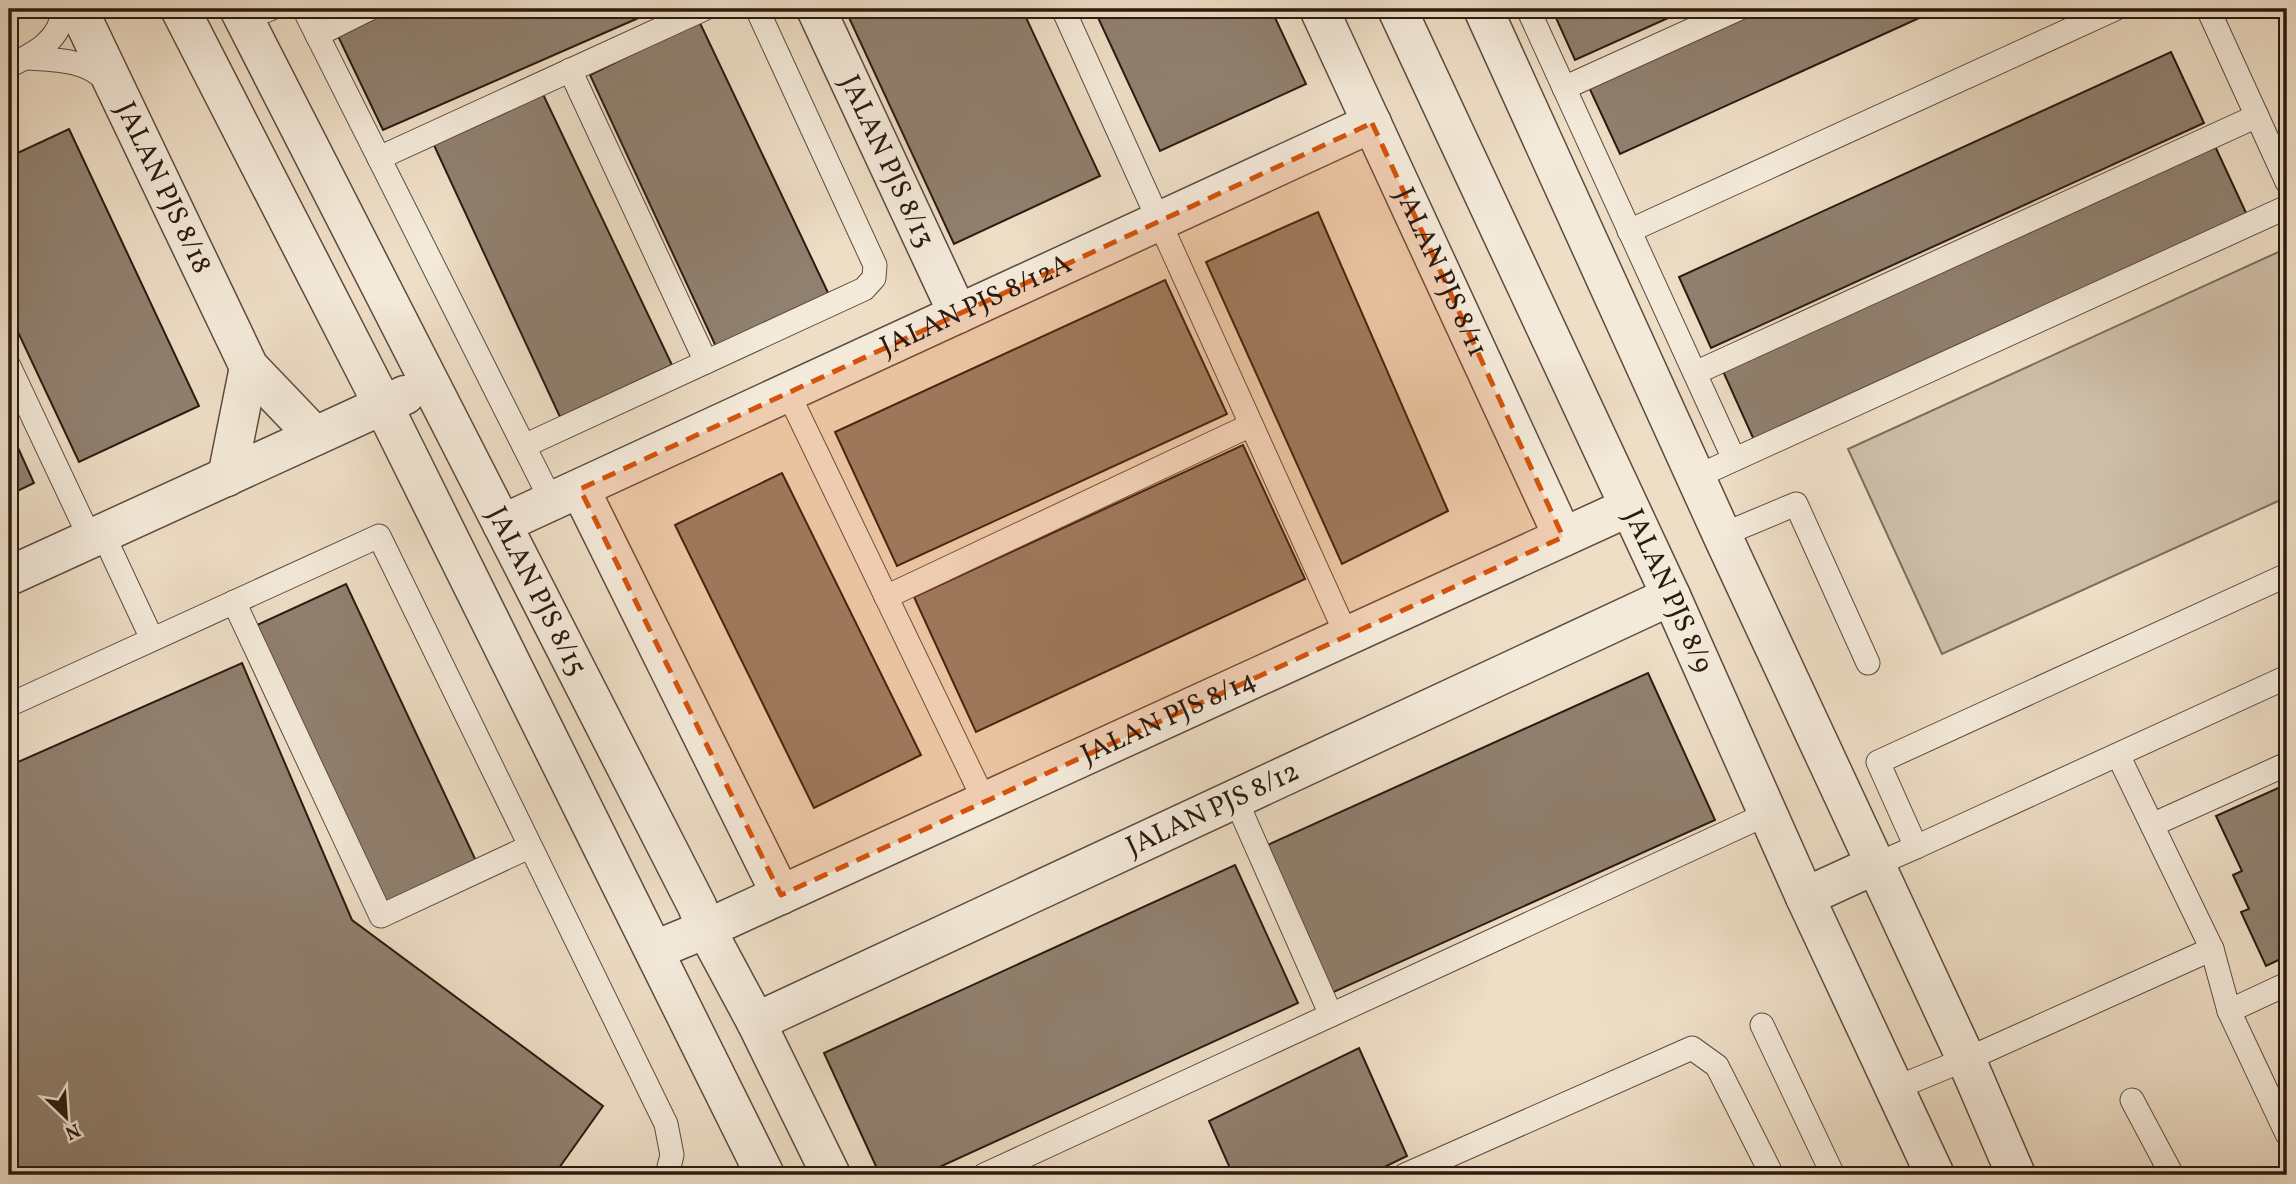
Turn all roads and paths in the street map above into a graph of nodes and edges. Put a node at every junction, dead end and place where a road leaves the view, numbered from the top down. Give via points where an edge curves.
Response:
1 (63, 9) edge
2 (78, 9) edge
3 (180, 9) edge
4 (304, 9) edge
5 (369, 9) edge
6 (704, 9) edge
7 (757, 9) edge
8 (816, 9) edge
9 (1063, 9) edge
10 (1319, 9) edge
11 (1397, 9) edge
12 (1483, 9) edge
13 (1528, 9) edge
14 (1738, 9) edge
15 (2115, 9) edge
16 (2208, 9) edge
17 (251, 12) edge
18 (317, 35) junction
19 (18, 62) edge
20 (570, 70) junction
21 (1564, 88) junction
22 (117, 91) junction
23 (2257, 116) junction
24 (1372, 123) junction
25 (379, 158) junction
26 (2287, 182) edge
27 (2287, 207) edge
28 (1159, 221) junction
29 (1629, 231) junction
30 (958, 314) junction
31 (706, 362) junction
32 (9, 366) edge
33 (249, 367) junction
34 (1695, 373) junction
35 (429, 383) junction
36 (788, 393) junction
37 (383, 405) junction
38 (1251, 425) junction
39 (315, 436) junction
40 (524, 446) junction
41 (1734, 460) junction
42 (227, 477) junction
43 (1696, 477) junction
44 (566, 495) junction
45 (1629, 508) junction
46 (502, 524) junction
47 (96, 535) junction
48 (1722, 536) junction
49 (1563, 537) junction
50 (2287, 575) edge
51 (9, 576) edge
52 (1671, 596) junction
53 (886, 597) junction
54 (234, 602) junction
55 (1347, 636) junction
56 (152, 639) junction
57 (1868, 663) dead end
58 (2287, 677) edge
59 (9, 705) edge
60 (2118, 755) junction
61 (2287, 764) edge
62 (1235, 798) junction
63 (985, 802) junction
64 (1767, 814) junction
65 (2152, 825) junction
66 (529, 847) junction
67 (1916, 847) junction
68 (1875, 865) junction
69 (781, 895) junction
70 (1805, 897) junction
71 (706, 929) junction
72 (655, 950) junction
73 (2212, 950) junction
74 (2287, 984) edge
75 (2229, 1011) junction
76 (1331, 1015) junction
77 (757, 1022) junction
78 (1762, 1025) dead end
79 (1966, 1059) junction
80 (1896, 1088) junction
81 (2132, 1100) dead end
82 (2287, 1134) edge
83 (755, 1172) edge
84 (667, 1175) edge
85 (831, 1175) edge
86 (984, 1175) edge
87 (1405, 1175) edge
88 (1772, 1175) edge
89 (1833, 1175) edge
90 (1935, 1175) edge
91 (2017, 1175) edge
92 (2172, 1175) edge

1 - 19 lane via 63,23 52,39
2 - 22 street, JALAN PJS 8/18
3 - 37 street, JALAN PJS 8/15
4 - 18 lane
5 - 18 lane
6 - 20 lane
7 - 31 lane via 875,265 874,278 864,289
8 - 30 street, JALAN PJS 8/13
9 - 28 lane
10 - 24 street, JALAN PJS 8/11
11 - 45 street, JALAN PJS 8/9
12 - 43 street
13 - 21 lane
14 - 21 lane
15 - 29 lane
16 - 23 lane
17 - 35 street, JALAN PJS 8/15
18 - 25 lane
19 - 22 lane via 85,65
20 - 25 lane
20 - 31 lane
21 - 29 lane
22 - 33 street, JALAN PJS 8/18
23 - 26 lane
23 - 34 lane
24 - 28 street, JALAN PJS 8/12A
24 - 49 street, JALAN PJS 8/11
25 - 40 lane
27 - 41 lane
28 - 30 street, JALAN PJS 8/12A
28 - 38 lane
29 - 34 lane
30 - 36 street, JALAN PJS 8/12A
31 - 40 lane
32 - 47 lane
33 - 39 street, JALAN PJS 8/18
33 - 42 street
34 - 41 lane
35 - 37 street
35 - 46 street, JALAN PJS 8/15
36 - 44 street, JALAN PJS 8/12A
36 - 53 lane
37 - 39 street
37 - 72 street, JALAN PJS 8/15
38 - 53 lane
38 - 55 lane
39 - 42 street
40 - 44 lane
41 - 43 lane
42 - 47 street
43 - 48 street
44 - 46 street, JALAN PJS 8/12A
44 - 69 street
45 - 49 street, JALAN PJS 8/14
45 - 52 street, JALAN PJS 8/9
46 - 71 street, JALAN PJS 8/15
47 - 51 street
47 - 56 lane
48 - 57 lane via 1796,504
48 - 68 street
49 - 55 street, JALAN PJS 8/14
50 - 67 lane via 1878,762
52 - 62 street, JALAN PJS 8/12
52 - 64 street, JALAN PJS 8/9
53 - 63 lane
54 - 56 lane
54 - 66 lane via 379,536
54 - 66 lane via 381,916
55 - 63 street, JALAN PJS 8/14
56 - 59 lane
58 - 60 lane
60 - 65 lane
60 - 67 lane
61 - 65 lane
62 - 76 lane
62 - 77 street, JALAN PJS 8/12
63 - 69 street, JALAN PJS 8/14
64 - 70 street, JALAN PJS 8/9
64 - 76 lane
65 - 73 lane
66 - 84 lane via 666,1124 672,1155
67 - 68 lane
68 - 70 street
68 - 79 street
69 - 71 street, JALAN PJS 8/14
70 - 80 street, JALAN PJS 8/9
71 - 72 street
71 - 77 street, JALAN PJS 8/15
72 - 83 street, JALAN PJS 8/15
73 - 75 lane
73 - 79 lane
74 - 75 lane
75 - 82 lane
76 - 86 lane
77 - 85 street, JALAN PJS 8/15
78 - 89 lane
79 - 80 lane
79 - 91 street
80 - 90 street, JALAN PJS 8/9
81 - 92 lane
87 - 88 lane via 1692,1048 1717,1066

